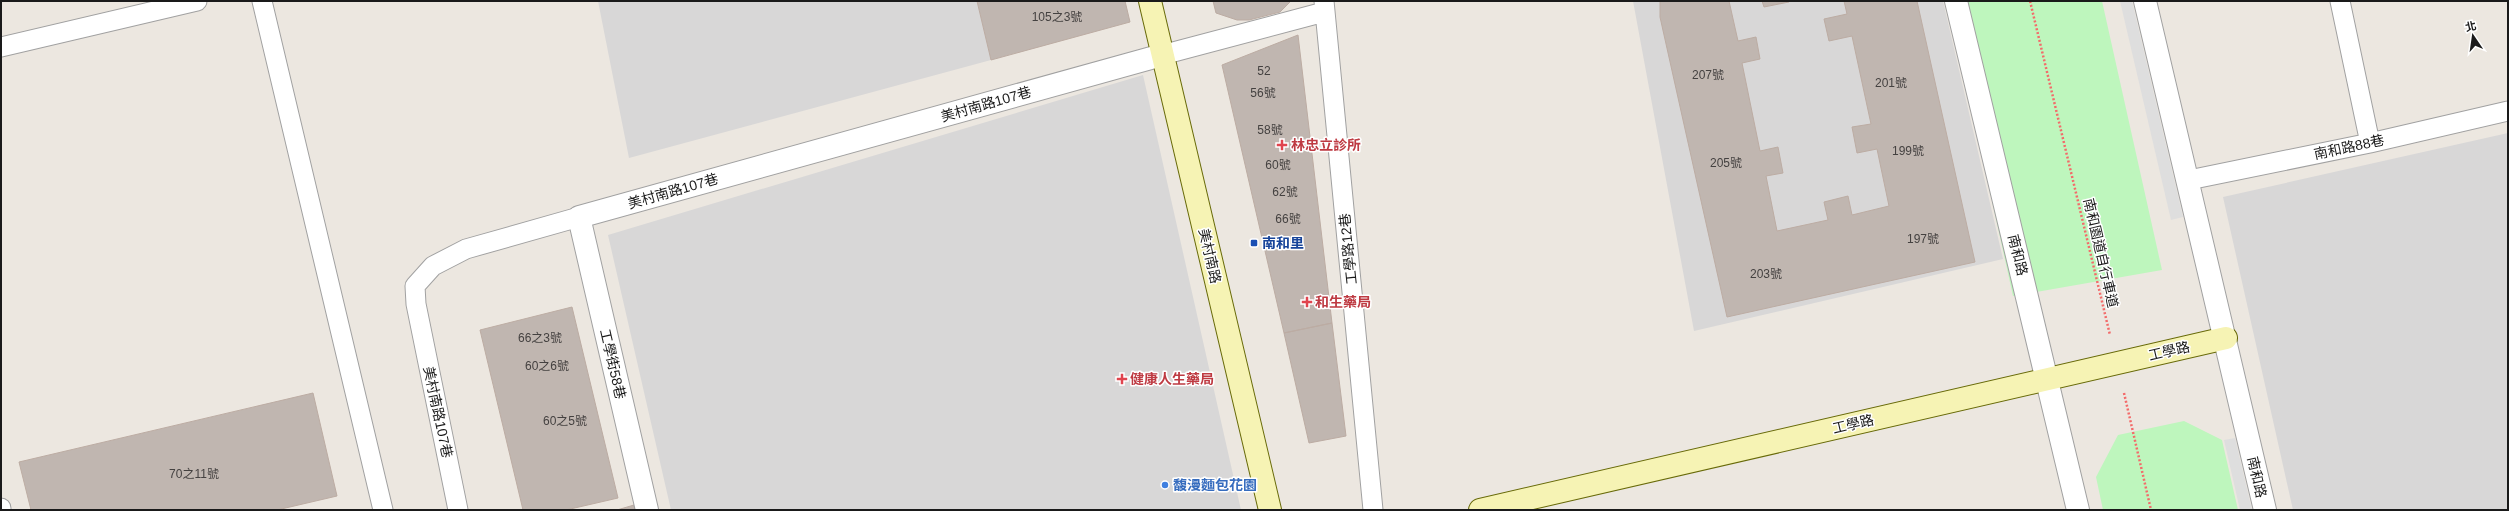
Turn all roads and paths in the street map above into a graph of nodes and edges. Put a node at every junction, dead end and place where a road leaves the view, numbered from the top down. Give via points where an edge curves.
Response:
1 (197, 1) edge
2 (262, 1) edge
3 (1150, 1) edge
4 (1956, 1) edge
5 (2030, 1) edge
6 (2145, 1) edge
7 (2340, 1) edge
8 (1324, 7) edge
9 (1, 47) edge
10 (1162, 55) junction
11 (2508, 111) edge
12 (2370, 143) junction
13 (2189, 180) junction
14 (579, 217) junction
15 (2226, 338) junction
16 (2117, 363) junction
17 (2048, 379) junction
18 (383, 510) edge
19 (458, 510) edge
20 (647, 510) edge
21 (1270, 510) edge
22 (1373, 510) edge
23 (1480, 510) edge
24 (2078, 510) edge
25 (2151, 510) edge
26 (2265, 510) edge

1 - 9 lane
2 - 18 lane
3 - 10 street, 美村南路
4 - 17 street, 南和路
5 - 16 path, 南和園道自行車道
6 - 13 street, 南和路
7 - 12 lane
8 - 10 lane
8 - 22 lane, 工學路12巷
10 - 14 street, 美村南路107巷
10 - 21 street, 美村南路
11 - 12 lane, 南和路88巷
12 - 13 lane, 南和路88巷
13 - 15 street, 南和路
14 - 19 lane, 美村南路107巷 via 466,249 433,266 415,286 416,304
14 - 20 street, 工學街58巷
15 - 16 street, 工學路
15 - 26 street, 南和路
16 - 17 street, 工學路
16 - 25 path, 南和園道自行車道
17 - 23 street, 工學路
17 - 24 street, 南和路

